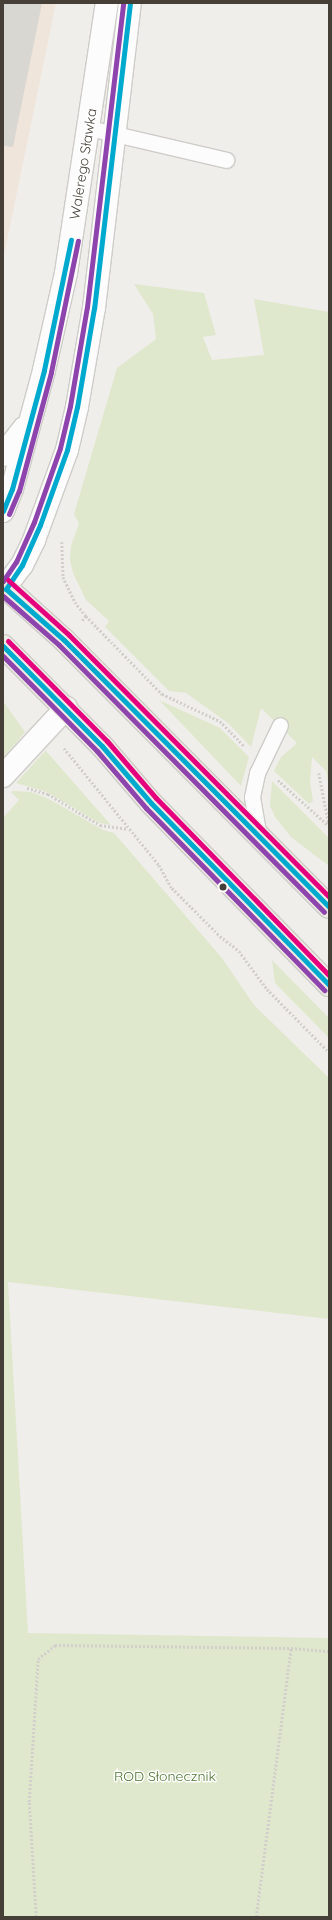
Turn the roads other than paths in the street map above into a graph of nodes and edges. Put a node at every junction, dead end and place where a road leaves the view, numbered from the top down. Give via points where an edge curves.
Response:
1 (107, 3) edge
2 (130, 3) edge
3 (89, 128) junction
4 (114, 134) junction
5 (226, 160) dead end
6 (30, 417) junction
7 (3, 455) edge
8 (3, 511) edge
9 (4, 588) edge
10 (3, 646) edge
11 (66, 708) junction
12 (280, 725) dead end
13 (3, 776) edge
14 (259, 837) junction
15 (329, 907) edge
16 (329, 985) edge

1 - 3 street, Walerego Sławka
2 - 4 street, Walerego Sławka
3 - 4 lane
3 - 6 street, Walerego Sławka via 66,273
4 - 5 lane
4 - 9 street, Walerego Sławka via 94,308 67,450 43,517 22,565
6 - 7 street, Walerego Sławka via 19,436
6 - 8 street, Walerego Sławka via 12,489
9 - 14 main road via 64,640
10 - 11 main road
11 - 13 street
11 - 16 main road via 151,803
12 - 14 lane via 261,765 252,797
14 - 15 main road

